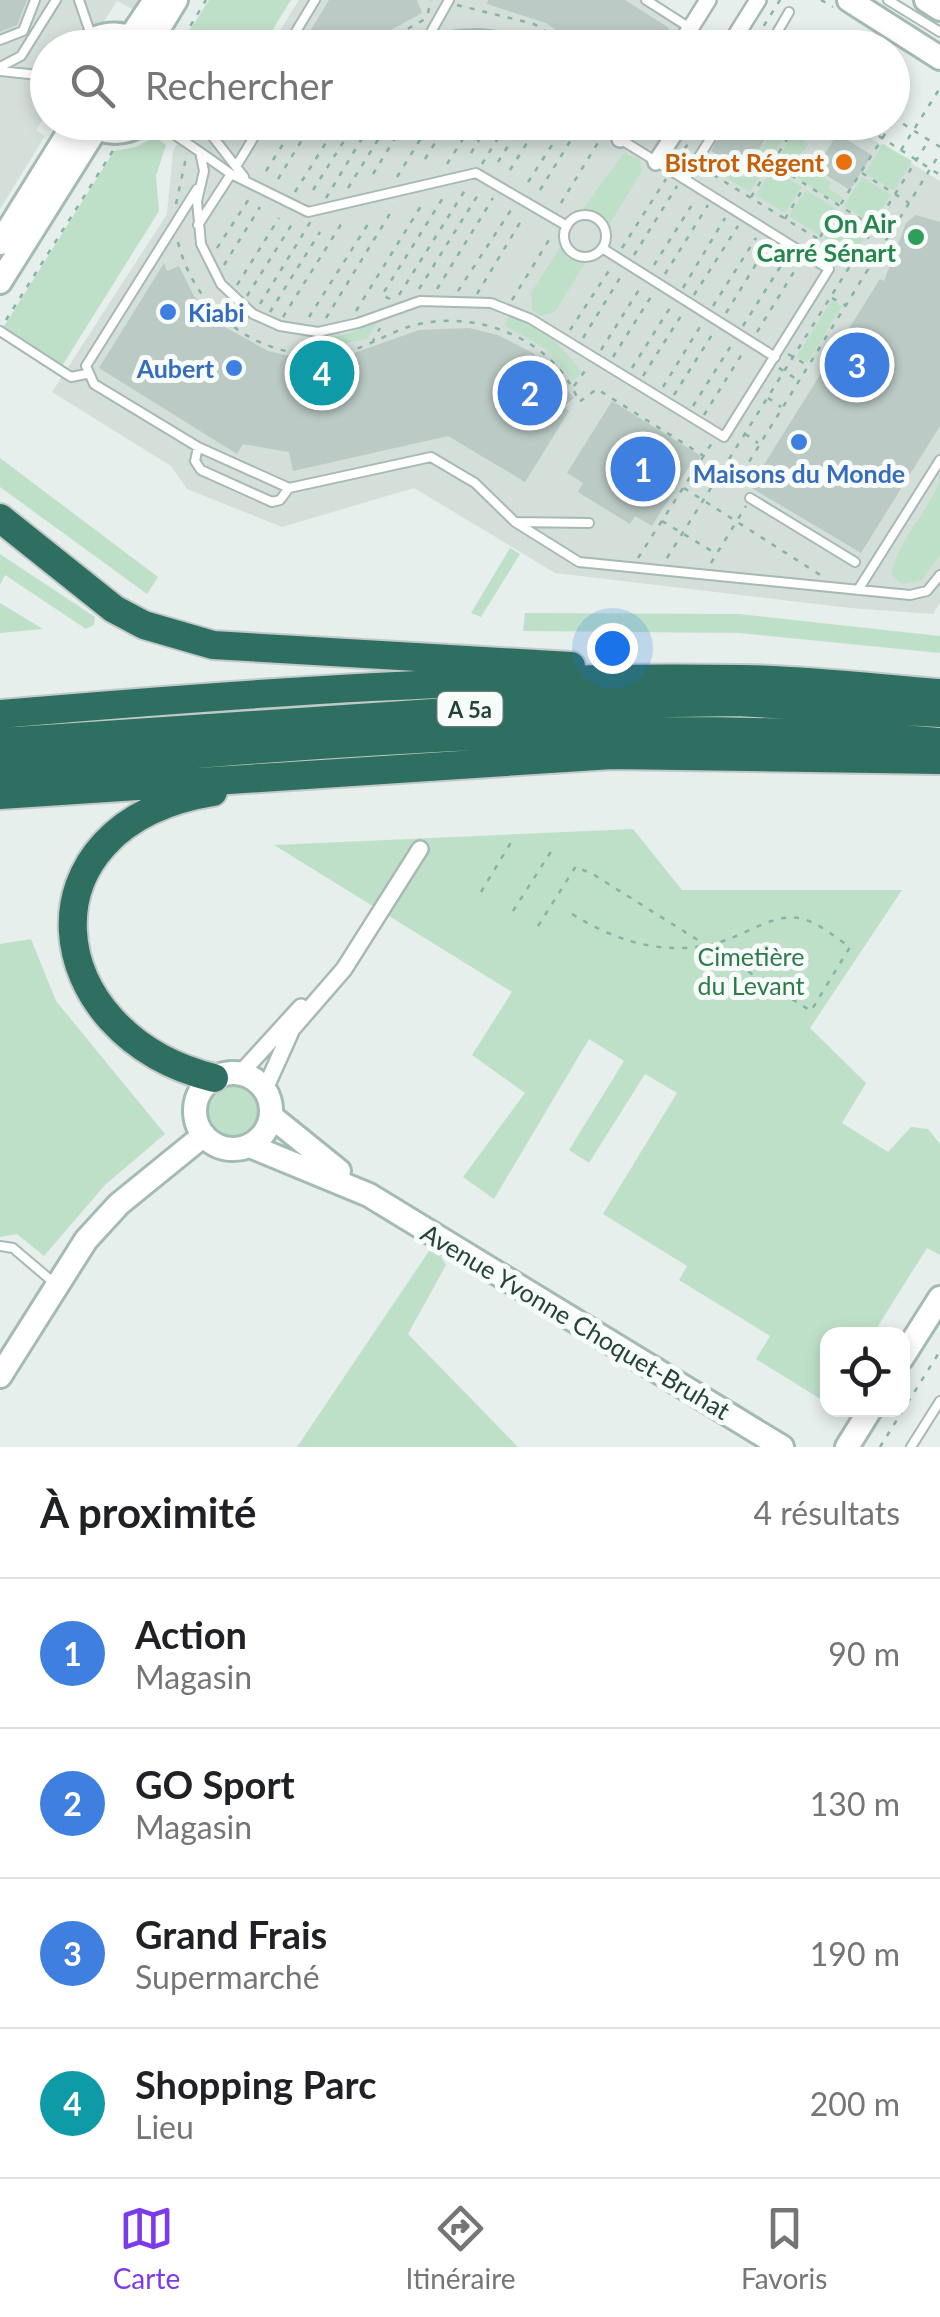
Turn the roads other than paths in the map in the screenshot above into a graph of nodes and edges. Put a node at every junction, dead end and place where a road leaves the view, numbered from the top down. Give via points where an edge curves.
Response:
1 (35, 0) edge
2 (42, 0) edge
3 (56, 0) edge
4 (79, 0) edge
5 (155, 0) edge
6 (176, 0) edge
7 (316, 0) edge
8 (646, 0) edge
9 (708, 0) edge
10 (758, 0) edge
11 (850, 0) edge
12 (888, 0) edge
13 (926, 0) edge
14 (448, 2) edge
15 (940, 9) edge
16 (789, 12) dead end
17 (30, 18) junction
18 (690, 28) joint
19 (37, 30) edge
20 (85, 30) edge
21 (147, 30) edge
22 (153, 30) edge
23 (297, 30) edge
24 (433, 30) edge
25 (739, 30) edge
26 (778, 30) edge
27 (897, 30) edge
28 (940, 32) edge
29 (910, 39) edge
30 (0, 40) edge
31 (30, 42) edge
32 (940, 58) edge
33 (0, 69) edge
34 (30, 73) edge
35 (73, 140) edge
36 (77, 140) edge
37 (183, 140) edge
38 (216, 140) edge
39 (252, 140) edge
40 (622, 140) edge
41 (671, 140) edge
42 (710, 140) edge
43 (200, 152) junction
44 (656, 162) junction
45 (237, 165) junction
46 (231, 174) junction
47 (244, 177) junction
48 (682, 182) junction
49 (198, 186) junction
50 (7, 222) edge
51 (198, 225) junction
52 (566, 226) junction
53 (0, 243) edge
54 (602, 248) junction
55 (0, 282) edge
56 (0, 330) edge
57 (776, 356) junction
58 (86, 374) junction
59 (198, 447) junction
60 (940, 460) edge
61 (289, 488) junction
62 (750, 498) road end
63 (0, 518) edge
64 (515, 522) junction
65 (589, 523) dead end
66 (854, 562) dead end
67 (940, 575) edge
68 (858, 590) junction
69 (660, 680) junction
70 (940, 693) edge
71 (940, 713) edge
72 (0, 714) edge
73 (0, 742) edge
74 (940, 742) edge
75 (940, 760) edge
76 (0, 770) edge
77 (302, 772) junction
78 (0, 795) edge
79 (420, 849) dead end
80 (314, 1001) junction
81 (227, 1076) junction
82 (264, 1090) junction
83 (271, 1116) junction
84 (204, 1136) junction
85 (250, 1146) junction
86 (369, 1195) junction
87 (0, 1246) edge
88 (56, 1284) junction
89 (940, 1298) edge
90 (910, 1345) edge
91 (0, 1376) edge
92 (940, 1402) edge
93 (866, 1417) edge
94 (782, 1447) edge
95 (847, 1447) edge
96 (912, 1447) edge

1 - 17 lane
2 - 17 lane
3 - 19 lane
4 - 20 lane
5 - 21 street
6 - 22 street
7 - 23 lane
8 - 18 lane
9 - 18 street
10 - 25 street
11 - 27 street
12 - 28 lane
13 - 15 street
14 - 24 lane
16 - 26 lane
17 - 30 lane via 23,31
29 - 32 street
31 - 33 lane
33 - 34 lane
35 - 50 street
36 - 55 street
37 - 43 lane
38 - 45 lane
39 - 45 lane
40 - 44 lane
41 - 44 street
42 - 48 lane
43 - 46 lane
43 - 49 lane via 204,172
44 - 48 lane
45 - 47 lane
46 - 47 lane
46 - 51 lane
47 - 52 lane via 294,208 317,211 476,173
48 - 57 lane via 828,270
49 - 51 lane
49 - 58 lane
50 - 53 street
51 - 57 lane via 208,262 230,295 282,322 318,332 340,329 433,296 510,309 724,438
52 - 54 lane via 565,244 574,254 588,257
52 - 54 lane via 592,216 605,232
54 - 57 lane
56 - 58 lane via 71,376
58 - 59 lane
59 - 61 lane
59 - 61 lane via 194,462 201,470 272,502
60 - 68 lane
61 - 64 lane via 432,457 475,483
62 - 66 lane
63 - 69 highway via 114,609 214,646 625,669
64 - 65 lane
64 - 68 lane via 573,560
67 - 68 lane via 918,594
69 - 70 highway
69 - 72 highway via 296,689
71 - 73 highway, A 5a via 736,702 553,705
74 - 76 highway, A 5a via 615,732
75 - 77 highway via 612,755
77 - 78 highway
77 - 81 highway via 280,782 201,794 136,818 108,838 80,882 71,928 87,986 157,1059
79 - 80 street via 344,968
80 - 81 street
80 - 82 street
81 - 82 street
81 - 84 street via 198,1098
82 - 83 street
83 - 85 street
83 - 86 street, Avenue Yvonne Choquet-Bruhat
84 - 85 street via 225,1148
84 - 88 street via 119,1204
85 - 86 street, Avenue Yvonne Choquet-Bruhat
86 - 94 street, Avenue Yvonne Choquet-Bruhat
87 - 88 lane via 14,1248
88 - 91 street
89 - 90 street
92 - 96 lane
93 - 95 street

